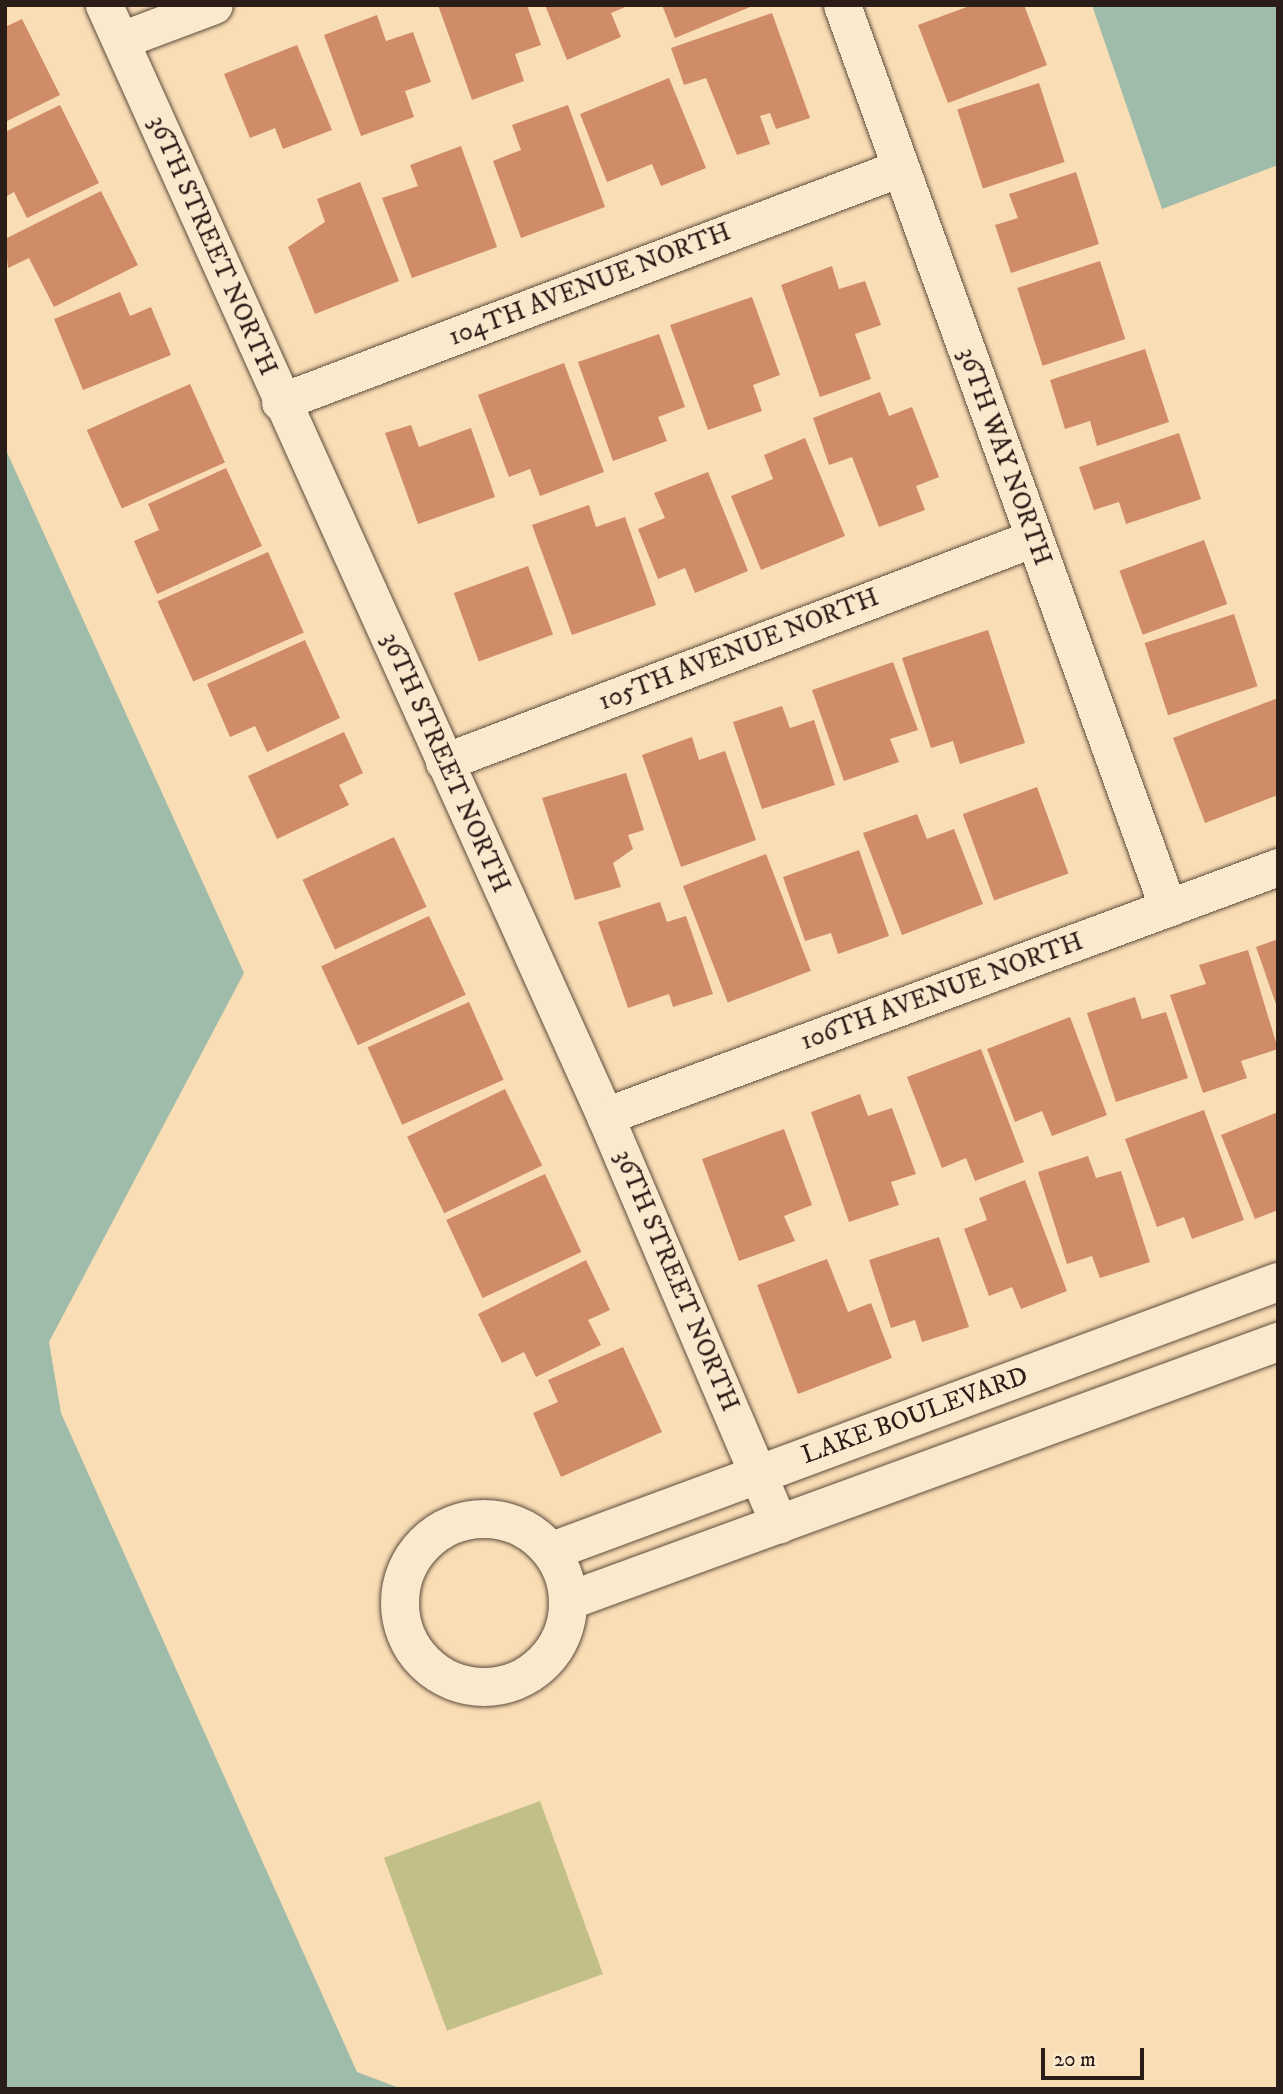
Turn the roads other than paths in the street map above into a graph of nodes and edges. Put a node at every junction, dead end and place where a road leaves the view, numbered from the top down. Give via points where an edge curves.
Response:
1 (104, 5) edge
2 (214, 5) edge
3 (842, 5) edge
4 (121, 40) junction
5 (900, 168) junction
6 (280, 402) junction
7 (1034, 538) junction
8 (443, 762) junction
9 (1278, 867) edge
10 (1168, 908) junction
11 (605, 1116) junction
12 (1278, 1282) edge
13 (1278, 1342) edge
14 (758, 1475) junction
15 (779, 1524) junction
16 (552, 1551) junction
17 (571, 1600) junction

1 - 4 street, 36TH STREET NORTH
2 - 4 street
3 - 5 street, 36TH WAY NORTH
4 - 6 street, 36TH STREET NORTH
5 - 6 street, 104TH AVENUE NORTH
5 - 7 street, 36TH WAY NORTH
6 - 8 street, 36TH STREET NORTH
7 - 8 street, 105TH AVENUE NORTH
7 - 10 street, 36TH WAY NORTH
8 - 11 street, 36TH STREET NORTH
9 - 10 street, 106TH AVENUE NORTH
10 - 11 street, 106TH AVENUE NORTH
11 - 14 street, 36TH STREET NORTH
12 - 14 street, LAKE BOULEVARD
13 - 15 street, LAKE BOULEVARD
14 - 15 street, 36TH STREET NORTH
14 - 16 street, LAKE BOULEVARD
15 - 17 street, LAKE BOULEVARD
16 - 17 street
16 - 17 street via 502,1520 442,1531 414,1554 403,1584 411,1648 433,1672 454,1682 481,1688 510,1683 536,1669 554,1648

